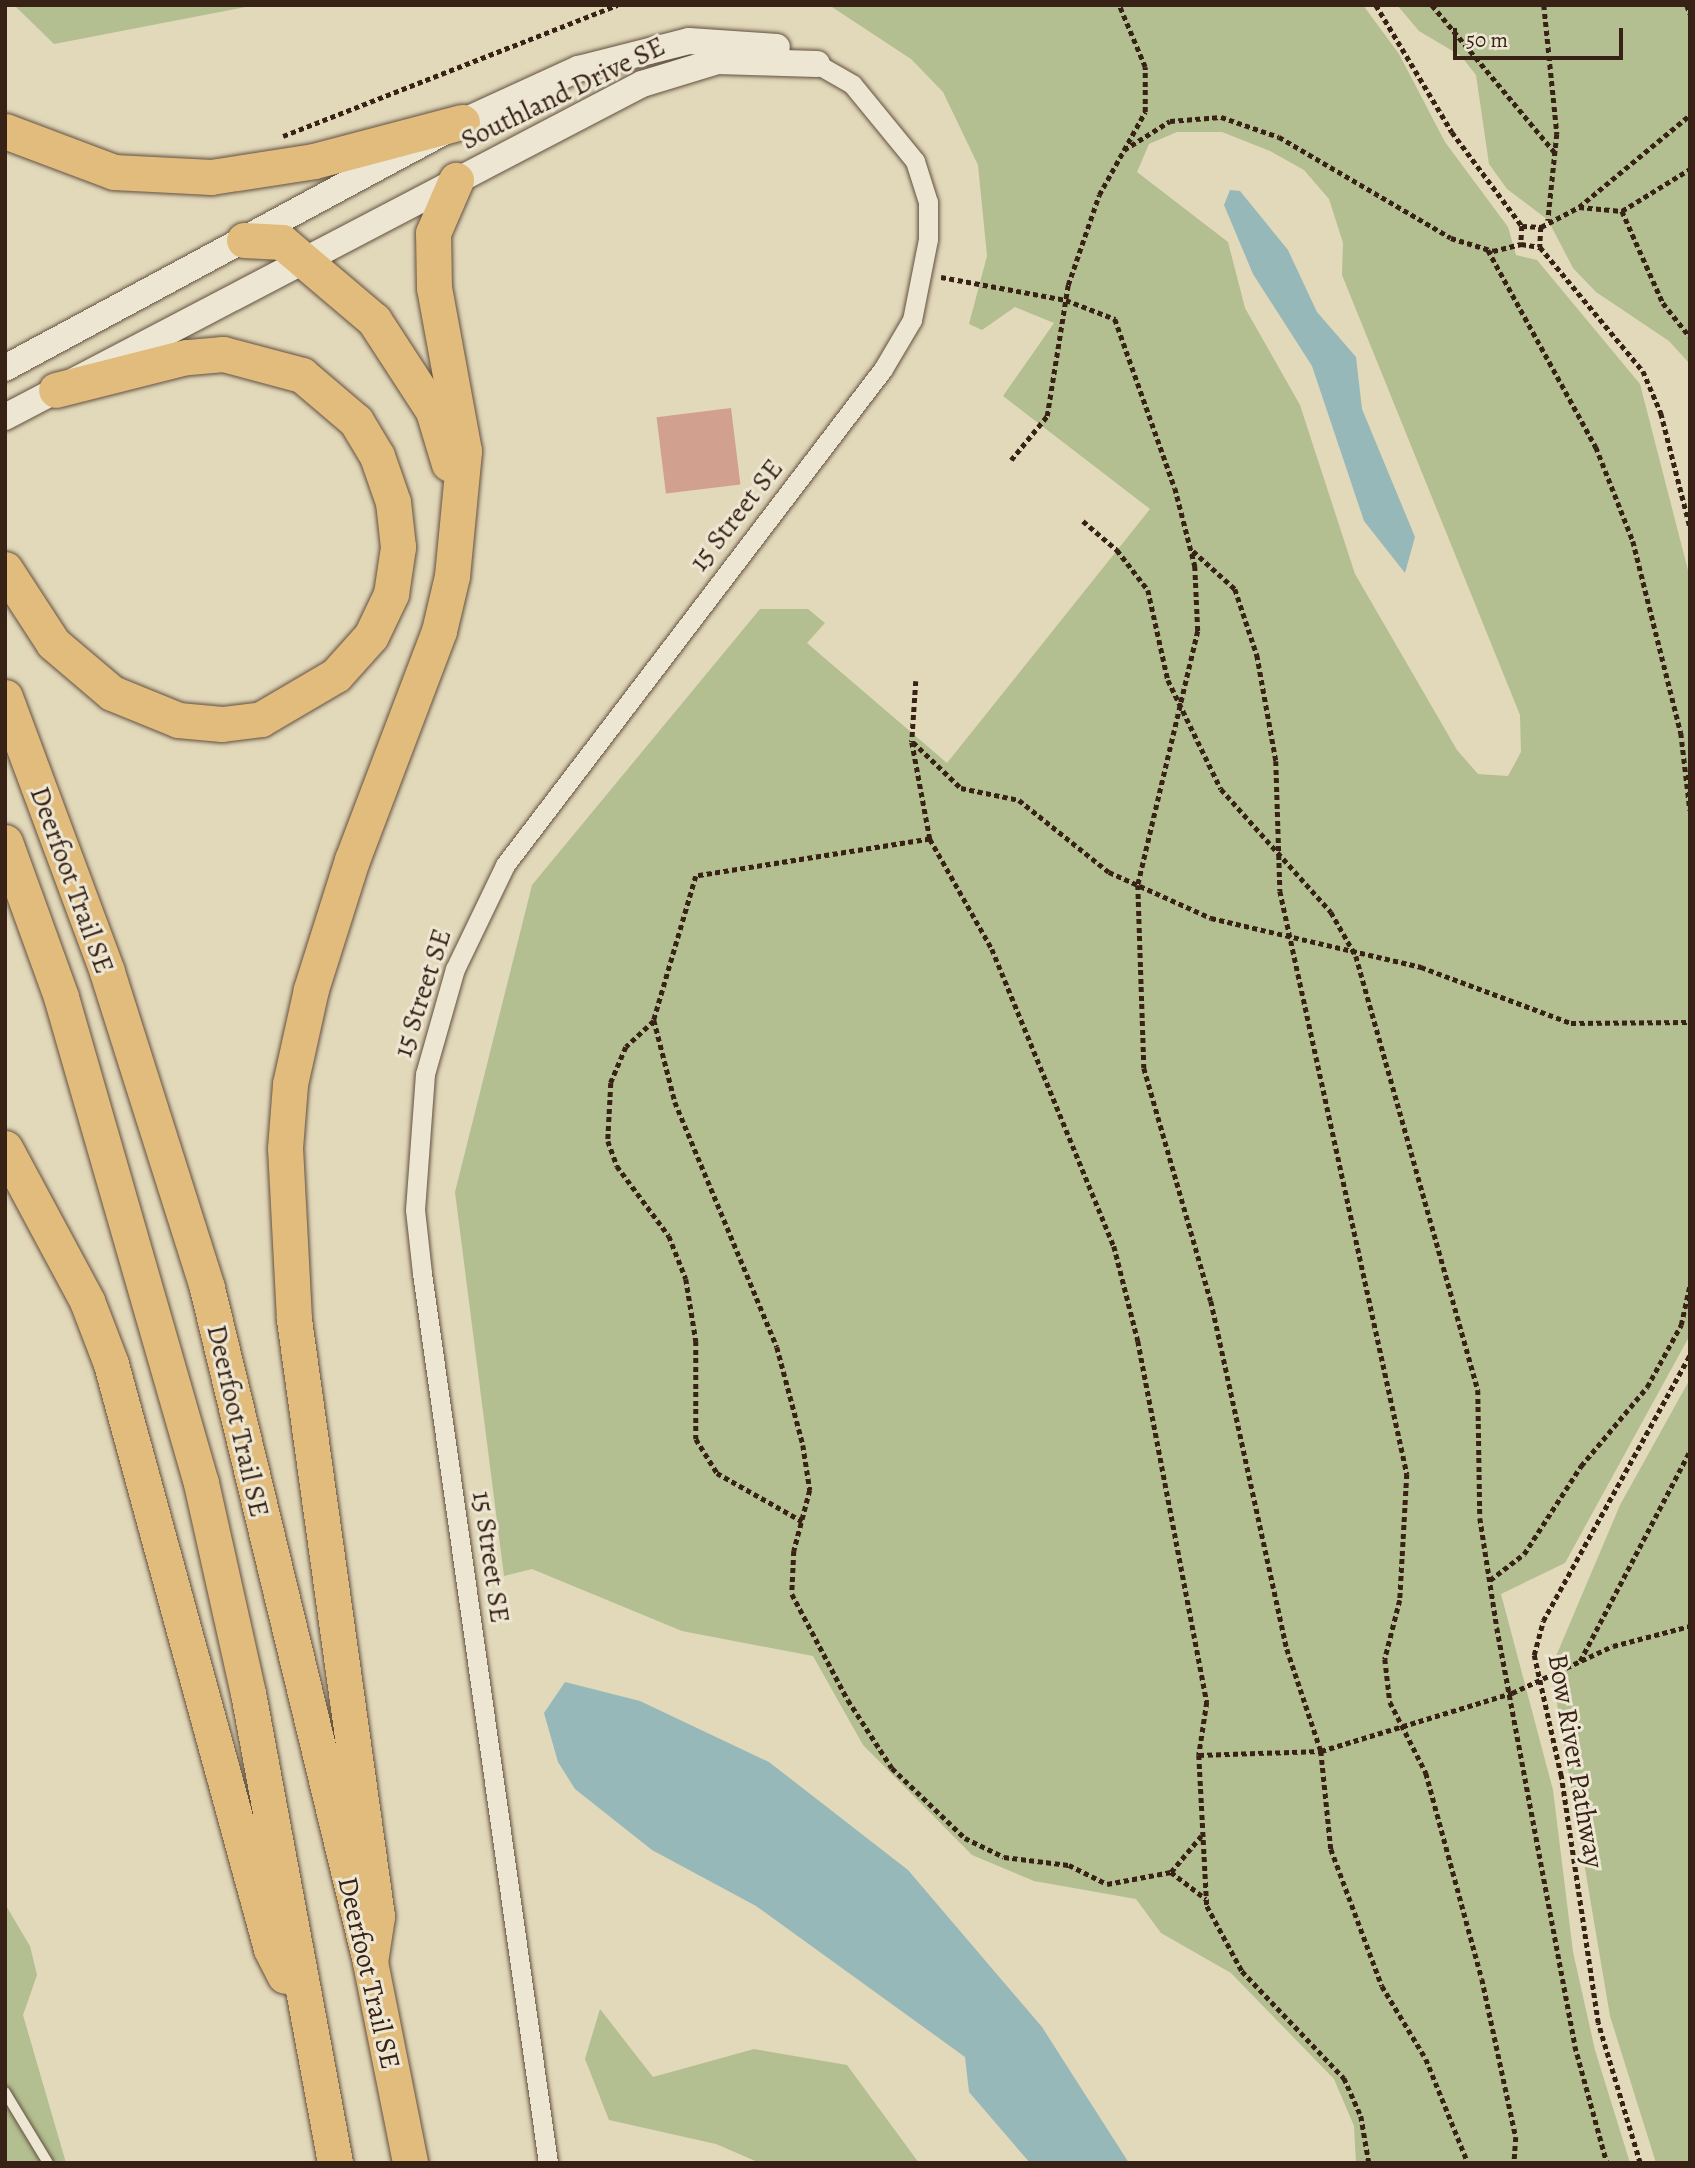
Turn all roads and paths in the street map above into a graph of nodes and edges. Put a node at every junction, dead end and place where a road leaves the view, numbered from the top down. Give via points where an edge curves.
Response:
1 (617, 5) edge
2 (1119, 5) edge
3 (1376, 5) edge
4 (1432, 5) edge
5 (1544, 5) edge
6 (1687, 5) edge
7 (1690, 14) edge
8 (817, 64) junction
9 (1690, 115) edge
10 (462, 122) junction
11 (5, 131) edge
12 (276, 139) dead end
13 (1124, 151) junction
14 (1557, 156) junction
15 (1690, 169) edge
16 (456, 180) junction
17 (1579, 207) junction
18 (1622, 211) junction
19 (1548, 220) junction
20 (1522, 226) junction
21 (1541, 227) junction
22 (244, 240) junction
23 (1521, 244) junction
24 (1540, 247) junction
25 (1488, 250) junction
26 (304, 256) junction
27 (926, 274) junction
28 (1066, 300) junction
29 (1690, 337) edge
30 (5, 368) edge
31 (56, 390) junction
32 (5, 417) edge
33 (1011, 460) dead end
34 (455, 499) junction
35 (1083, 520) dead end
36 (1690, 527) edge
37 (1191, 550) junction
38 (5, 569) edge
39 (916, 681) dead end
40 (5, 697) edge
41 (1181, 706) junction
42 (912, 742) junction
43 (1690, 810) edge
44 (930, 839) junction
45 (5, 842) edge
46 (1277, 849) junction
47 (1138, 885) junction
48 (1289, 940) junction
49 (1356, 956) junction
50 (654, 1020) junction
51 (1690, 1023) edge
52 (5, 1148) edge
53 (1690, 1284) edge
54 (1690, 1355) edge
55 (1690, 1451) edge
56 (802, 1521) junction
57 (1490, 1580) junction
58 (1690, 1626) edge
59 (1579, 1662) junction
60 (1539, 1682) junction
61 (1512, 1693) junction
62 (1404, 1727) junction
63 (1321, 1751) junction
64 (1199, 1755) junction
65 (1200, 1836) junction
66 (1171, 1872) junction
67 (1206, 1899) junction
68 (370, 1962) junction
69 (303, 2010) junction
70 (5, 2092) edge
71 (48, 2163) edge
72 (335, 2163) edge
73 (410, 2163) edge
74 (548, 2163) edge
75 (1369, 2163) edge
76 (1468, 2163) edge
77 (1514, 2163) edge
78 (1607, 2163) edge
79 (1640, 2163) edge

1 - 12 path via 390,89
2 - 13 path via 1145,67 1145,112
3 - 20 path via 1452,132
4 - 14 path
5 - 14 path
6 - 7 path
8 - 10 main road, Southland Drive SE via 752,43 646,47 578,69
8 - 16 main road, Southland Drive SE via 777,60 687,68
8 - 27 street, 15 Street SE via 852,84 915,161 928,202
9 - 17 path
10 - 11 highway via 314,161 211,177 114,172
10 - 22 main road, Southland Drive SE
13 - 25 path via 1170,121 1221,117 1279,137 1451,238
13 - 28 path via 1099,195
14 - 19 path
15 - 18 path
16 - 26 main road, Southland Drive SE
16 - 34 highway via 433,233 434,288 464,451
17 - 18 path
17 - 19 path
18 - 29 path via 1663,303
19 - 21 path
20 - 21 path
20 - 23 path
21 - 24 path
22 - 26 highway via 282,242
22 - 30 main road, Southland Drive SE
23 - 24 path
23 - 25 path
24 - 36 path via 1643,371 1661,413
25 - 43 path via 1596,447 1633,541 1681,733
26 - 31 main road, Southland Drive SE
26 - 34 highway via 374,320 401,356 444,437
27 - 28 path
27 - 74 street, 15 Street SE via 912,320 883,369 505,865 455,969 425,1074 415,1210 422,1273
28 - 33 path via 1047,416
28 - 37 path via 1115,318
31 - 32 main road, Southland Drive SE
31 - 38 highway via 186,357 223,354 302,375 356,421 377,456 396,525 391,594 371,636 337,675 261,719 222,724 178,720 112,694 53,643
34 - 68 highway via 452,576 439,631 352,860 311,989 290,1084 285,1148 294,1319 377,1916
35 - 41 path via 1117,550 1149,590 1168,680
37 - 41 path via 1198,631
37 - 46 path via 1235,589 1257,655 1276,761
39 - 42 path
40 - 68 highway, Deerfoot Trail SE via 107,972 207,1288
41 - 46 path via 1221,789
41 - 47 path
42 - 44 path
42 - 47 path via 961,788 1018,800 1109,872
44 - 50 path via 696,876
44 - 64 path via 992,949 1114,1246 1199,1646 1206,1702
45 - 69 highway, Deerfoot Trail SE via 65,1010 201,1483 248,1693
46 - 48 path
46 - 49 path via 1331,912
47 - 48 path via 1211,918
47 - 63 path via 1144,1068 1211,1301 1287,1649
48 - 49 path
48 - 62 path via 1399,1417 1406,1531 1385,1659 1390,1702
49 - 51 path via 1421,967 1571,1023
49 - 57 path via 1478,1390 1480,1518
50 - 56 path via 675,1102 777,1347 810,1490
50 - 56 path via 626,1047 611,1083 608,1141 617,1166 669,1236 686,1279 696,1341 692,1419 706,1460
52 - 69 highway via 87,1301 111,1364 271,1949
53 - 57 path via 1681,1325 1647,1387 1581,1466 1524,1553
54 - 60 path, Bow River Pathway via 1535,1638
55 - 59 path
56 - 66 path via 792,1594 855,1712 892,1768 934,1812 965,1838 1004,1857 1069,1865 1107,1884
57 - 61 path
58 - 59 path
59 - 60 path
60 - 61 path
60 - 79 path, Bow River Pathway via 1561,1776 1598,2023
61 - 62 path
61 - 78 path via 1570,2019
62 - 63 path
62 - 77 path via 1426,1773 1482,1979 1516,2137
63 - 64 path
63 - 76 path via 1331,1849 1352,1915 1382,1986 1426,2059
64 - 65 path
65 - 66 path
65 - 67 path
66 - 67 path
67 - 75 path via 1214,1928 1242,1971 1344,2078 1361,2116
68 - 73 highway, Deerfoot Trail SE
69 - 72 highway, Deerfoot Trail SE
70 - 71 lane

